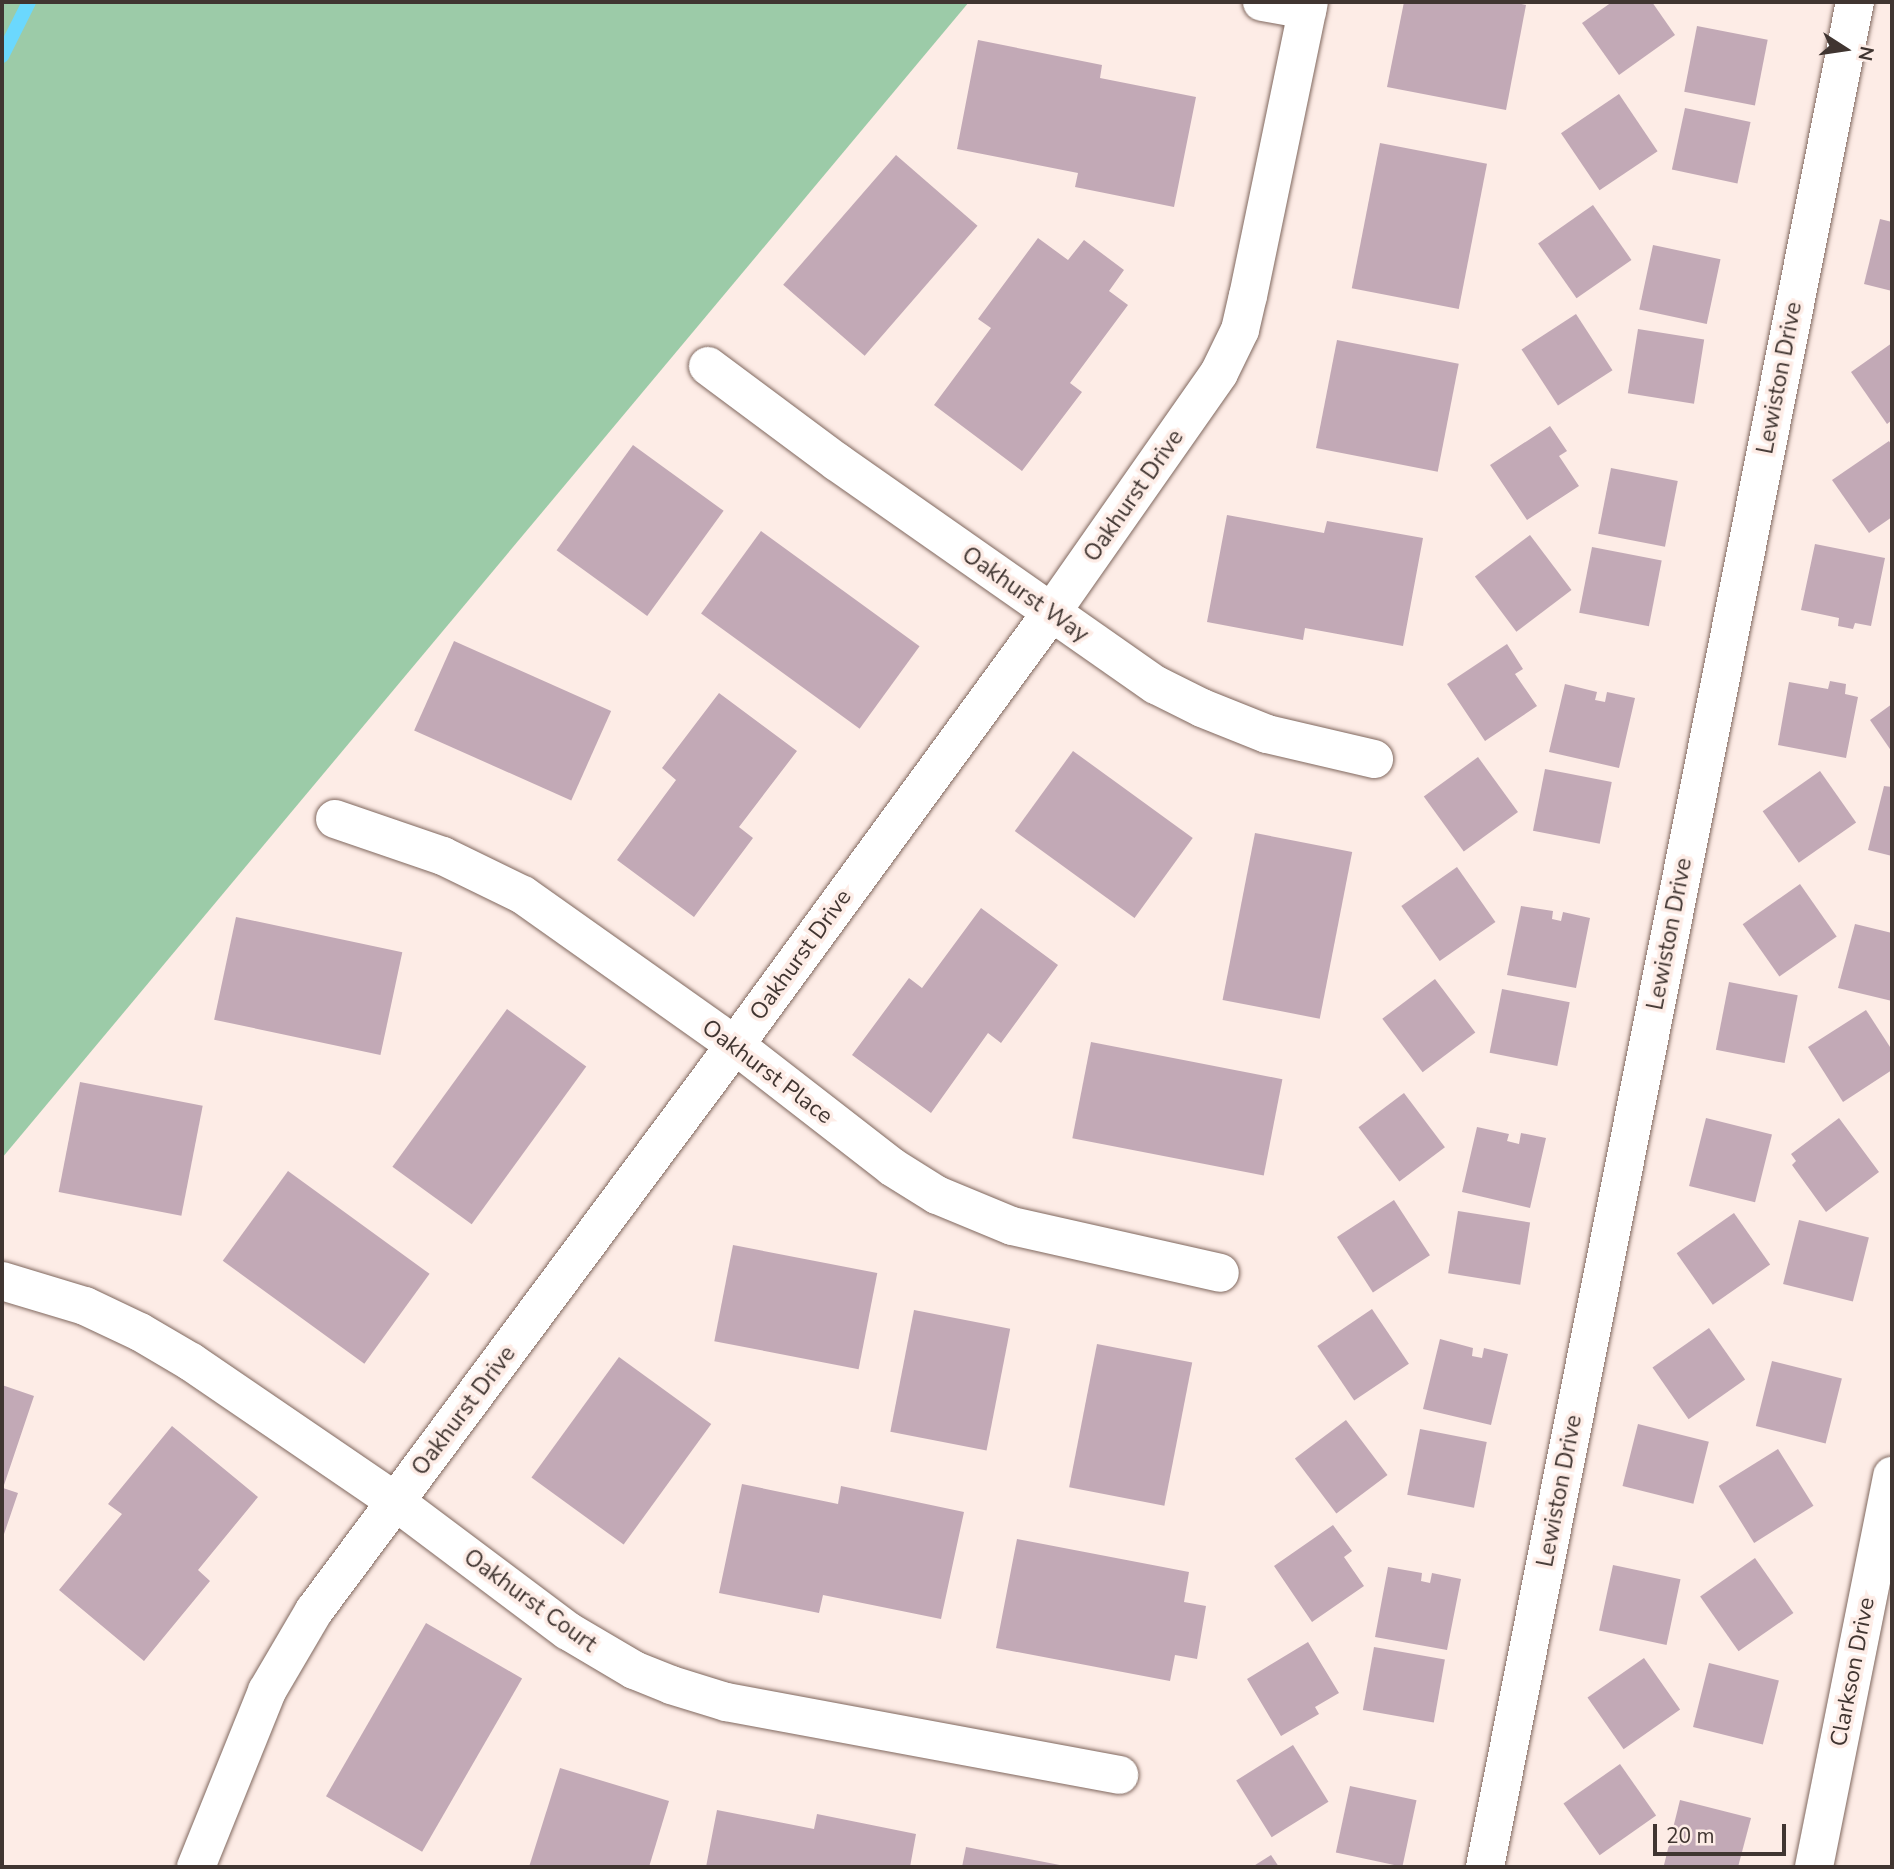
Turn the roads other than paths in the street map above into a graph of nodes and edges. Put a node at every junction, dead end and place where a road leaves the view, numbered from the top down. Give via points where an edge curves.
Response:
1 (1262, 2) edge
2 (1855, 2) edge
3 (1308, 6) edge
4 (708, 366) dead end
5 (1051, 612) junction
6 (1374, 759) dead end
7 (335, 820) dead end
8 (735, 1045) junction
9 (1220, 1273) dead end
10 (2, 1282) edge
11 (1892, 1476) edge
12 (396, 1502) junction
13 (1119, 1775) dead end
14 (196, 1867) edge
15 (1485, 1867) edge
16 (1814, 1867) edge

1 - 3 street
2 - 15 street, Lewiston Drive
3 - 5 street, Oakhurst Drive via 1240,330 1219,373
4 - 5 street, Oakhurst Way
5 - 6 street, Oakhurst Way via 1156,685 1202,708 1267,734
5 - 8 street, Oakhurst Drive
7 - 8 street, Oakhurst Place via 443,856 523,895
8 - 9 street, Oakhurst Place via 892,1167 956,1204 1047,1236
8 - 12 street, Oakhurst Drive
10 - 12 street, Oakhurst Court via 85,1306 140,1332
11 - 16 street, Clarkson Drive
12 - 13 street, Oakhurst Court via 568,1631 634,1670 671,1685 746,1706
12 - 14 street, Oakhurst Drive via 293,1642 241,1750

